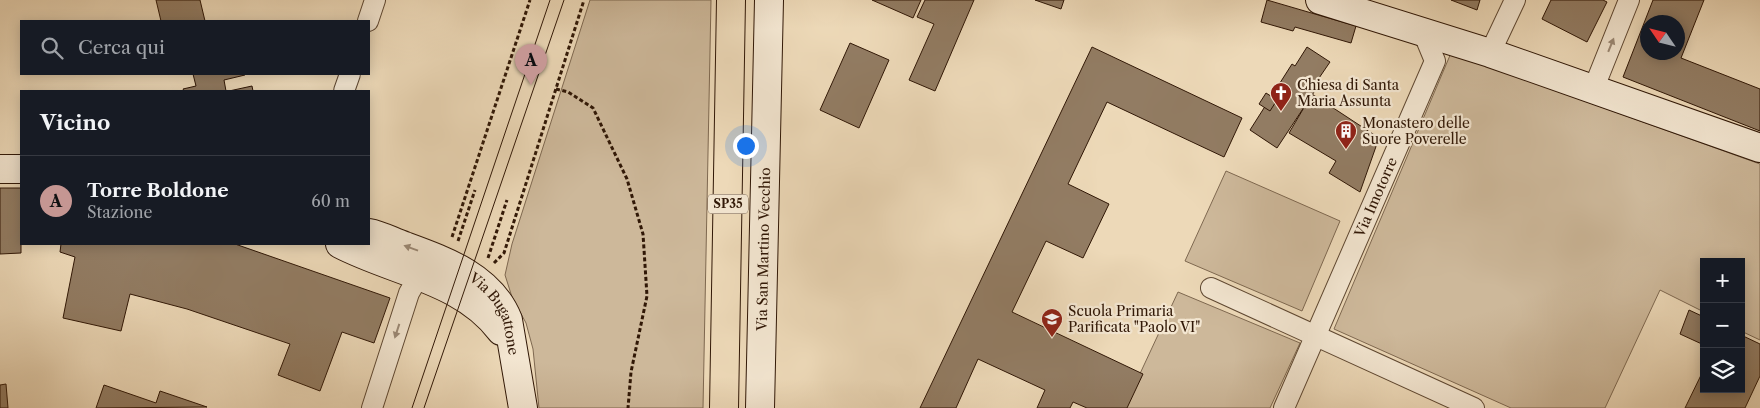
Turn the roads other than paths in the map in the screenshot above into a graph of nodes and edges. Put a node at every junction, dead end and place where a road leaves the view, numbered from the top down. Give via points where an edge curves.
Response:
1 (375, 0) edge
2 (731, 0) edge
3 (769, 0) edge
4 (1320, 0) edge
5 (1515, 0) edge
6 (1629, 0) edge
7 (368, 20) edge
8 (1423, 32) junction
9 (1490, 53) junction
10 (350, 75) edge
11 (344, 90) edge
12 (1593, 90) junction
13 (1760, 148) edge
14 (0, 169) edge
15 (20, 169) edge
16 (370, 234) edge
17 (342, 245) edge
18 (409, 280) junction
19 (1210, 288) dead end
20 (508, 320) junction
21 (1316, 335) junction
22 (514, 348) junction
23 (372, 408) edge
24 (523, 408) edge
25 (724, 408) edge
26 (760, 408) edge
27 (1284, 408) edge
28 (1474, 408) edge

1 - 7 street
2 - 25 highway, SP35
3 - 26 street, Via San Martino Vecchio
4 - 8 street
5 - 9 street
12 -> 6 street
8 - 9 street
8 - 21 street, Via Imotorre via 1435,61
9 - 12 street
10 - 11 street
12 - 13 street
14 - 15 street
20 -> 16 street, Via Bugattone via 493,295 470,275 432,256
17 - 18 street, Via Bugattone
18 - 20 street via 431,267 457,278 489,300
18 - 22 street, Via Bugattone via 452,290 474,303 493,320
18 -> 23 street
19 - 21 street
20 - 22 street, Via Bugattone
21 - 27 street, Via Imotorre
21 - 28 street
22 - 24 street

